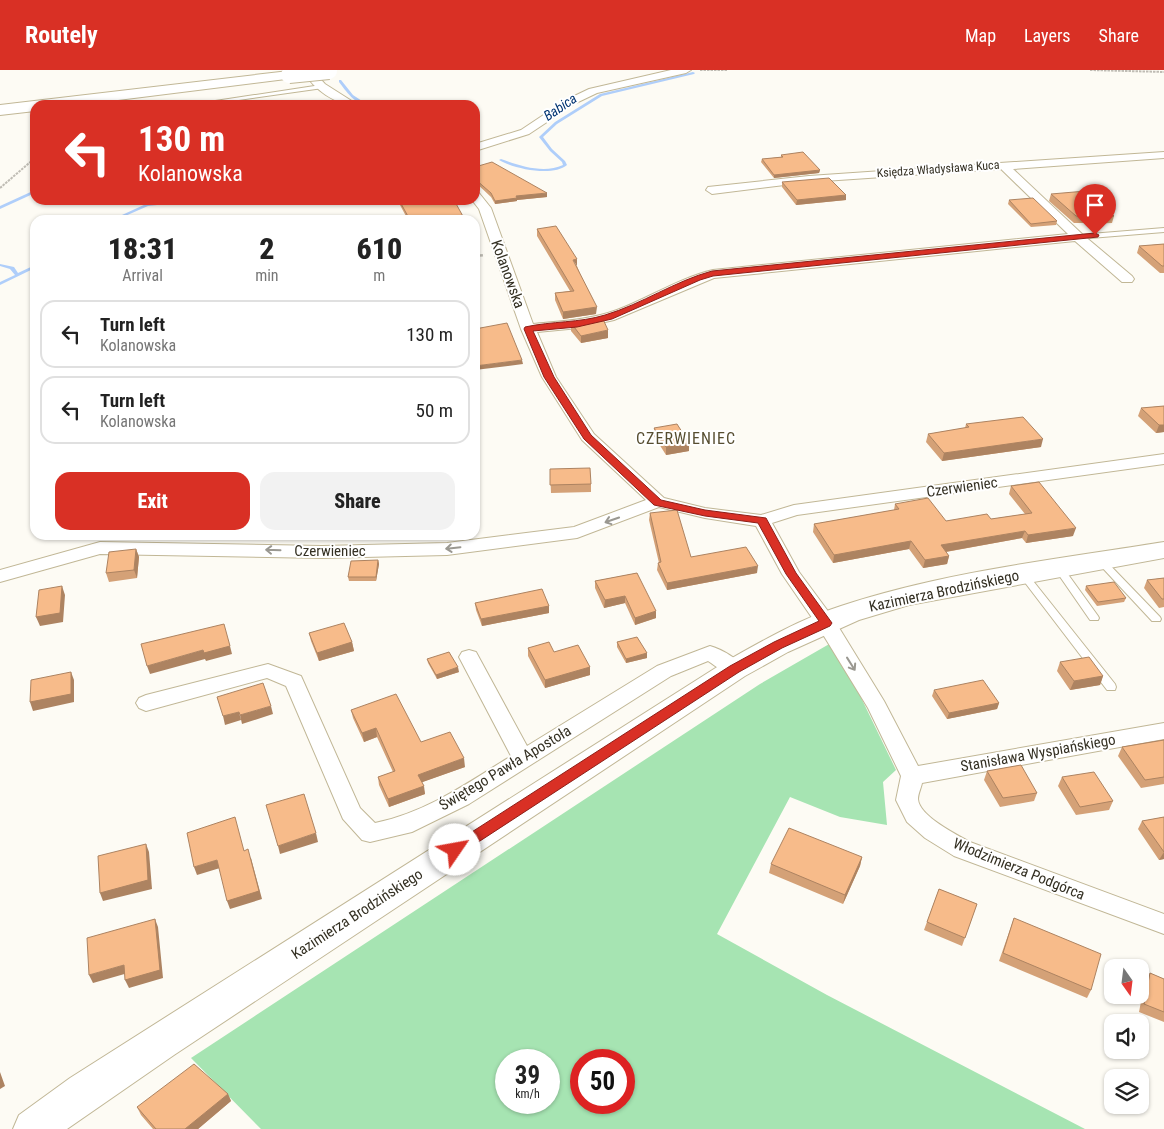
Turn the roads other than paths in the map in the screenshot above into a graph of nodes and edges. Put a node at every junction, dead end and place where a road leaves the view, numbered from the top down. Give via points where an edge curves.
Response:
1 (307, 70) edge
2 (329, 70) edge
3 (334, 70) edge
4 (686, 70) edge
5 (321, 87) junction
6 (82, 100) edge
7 (228, 100) edge
8 (343, 100) edge
9 (30, 107) edge
10 (0, 110) edge
11 (480, 146) edge
12 (1164, 155) edge
13 (1003, 165) junction
14 (712, 190) dead end
15 (480, 202) edge
16 (1164, 230) edge
17 (1078, 237) junction
18 (1127, 280) dead end
19 (528, 329) junction
20 (1164, 459) edge
21 (658, 502) junction
22 (762, 521) junction
23 (1164, 550) edge
24 (1101, 561) junction
25 (1059, 568) junction
26 (1024, 574) junction
27 (0, 576) edge
28 (1094, 618) dead end
29 (1156, 619) dead end
30 (826, 623) junction
31 (469, 657) dead end
32 (735, 669) junction
33 (1111, 687) dead end
34 (146, 703) dead end
35 (1164, 731) edge
36 (523, 759) junction
37 (912, 776) junction
38 (1164, 924) edge
39 (34, 1129) edge

1 - 5 street
2 - 3 main road
2 - 6 main road, bridge
4 - 11 street via 593,91 525,132
5 - 7 lane
5 - 8 street
9 - 10 main road
12 - 13 street, Księdza Władysława Kuca
13 - 14 street, Księdza Władysława Kuca via 809,179
13 - 17 street
15 - 19 street, Kolanowska via 485,208
16 - 17 lane
17 - 18 street
17 - 19 street via 712,274 609,317
19 - 21 street, Kolanowska via 549,377 588,437
20 - 22 street, Czerwieniec via 794,510
21 - 22 street, Kolanowska
21 -> 27 street, Czerwieniec via 577,532 447,549 322,552 100,548
22 - 30 street via 791,574
23 - 24 main road, Kazimierza Brodzińskiego
24 - 25 main road, Kazimierza Brodzińskiego
24 - 29 lane
25 - 26 main road, Kazimierza Brodzińskiego
25 - 28 lane
26 - 30 main road, Kazimierza Brodzińskiego via 906,596
26 - 33 lane
30 - 32 main road, Kazimierza Brodzińskiego
30 -> 37 street via 877,706
31 - 36 street
32 - 36 street, Świętego Pawła Apostoła via 710,653 664,671
32 - 39 main road, Kazimierza Brodzińskiego via 160,1042
34 - 36 street, Świętego Pawła Apostoła via 268,671 294,681 352,813 370,833 404,826 461,798
35 - 37 street, Stanisława Wyspiańskiego
37 - 38 street, Włodzimierza Podgórca via 907,800 915,816 933,832 962,849

